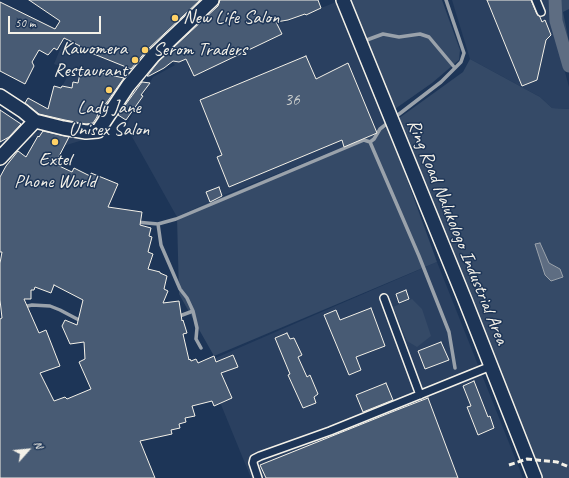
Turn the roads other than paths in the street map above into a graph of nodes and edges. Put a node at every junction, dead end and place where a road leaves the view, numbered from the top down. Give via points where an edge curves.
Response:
1 (212, 0) edge
2 (343, 0) edge
3 (536, 0) edge
4 (541, 12) dead end
5 (0, 96) edge
6 (35, 121) junction
7 (0, 158) edge
8 (384, 298) dead end
9 (491, 366) junction
10 (420, 395) junction
11 (258, 478) edge
12 (535, 478) edge

1 - 6 street via 153,56 128,86 98,131 70,130
2 - 9 street, Ring Road Nalukologo Industrial Area
3 - 4 lane
5 - 6 street
6 - 7 street
8 - 10 lane
9 - 10 lane
9 - 12 street, Ring Road Nalukologo Industrial Area
10 - 11 lane via 330,432 254,459 253,465

